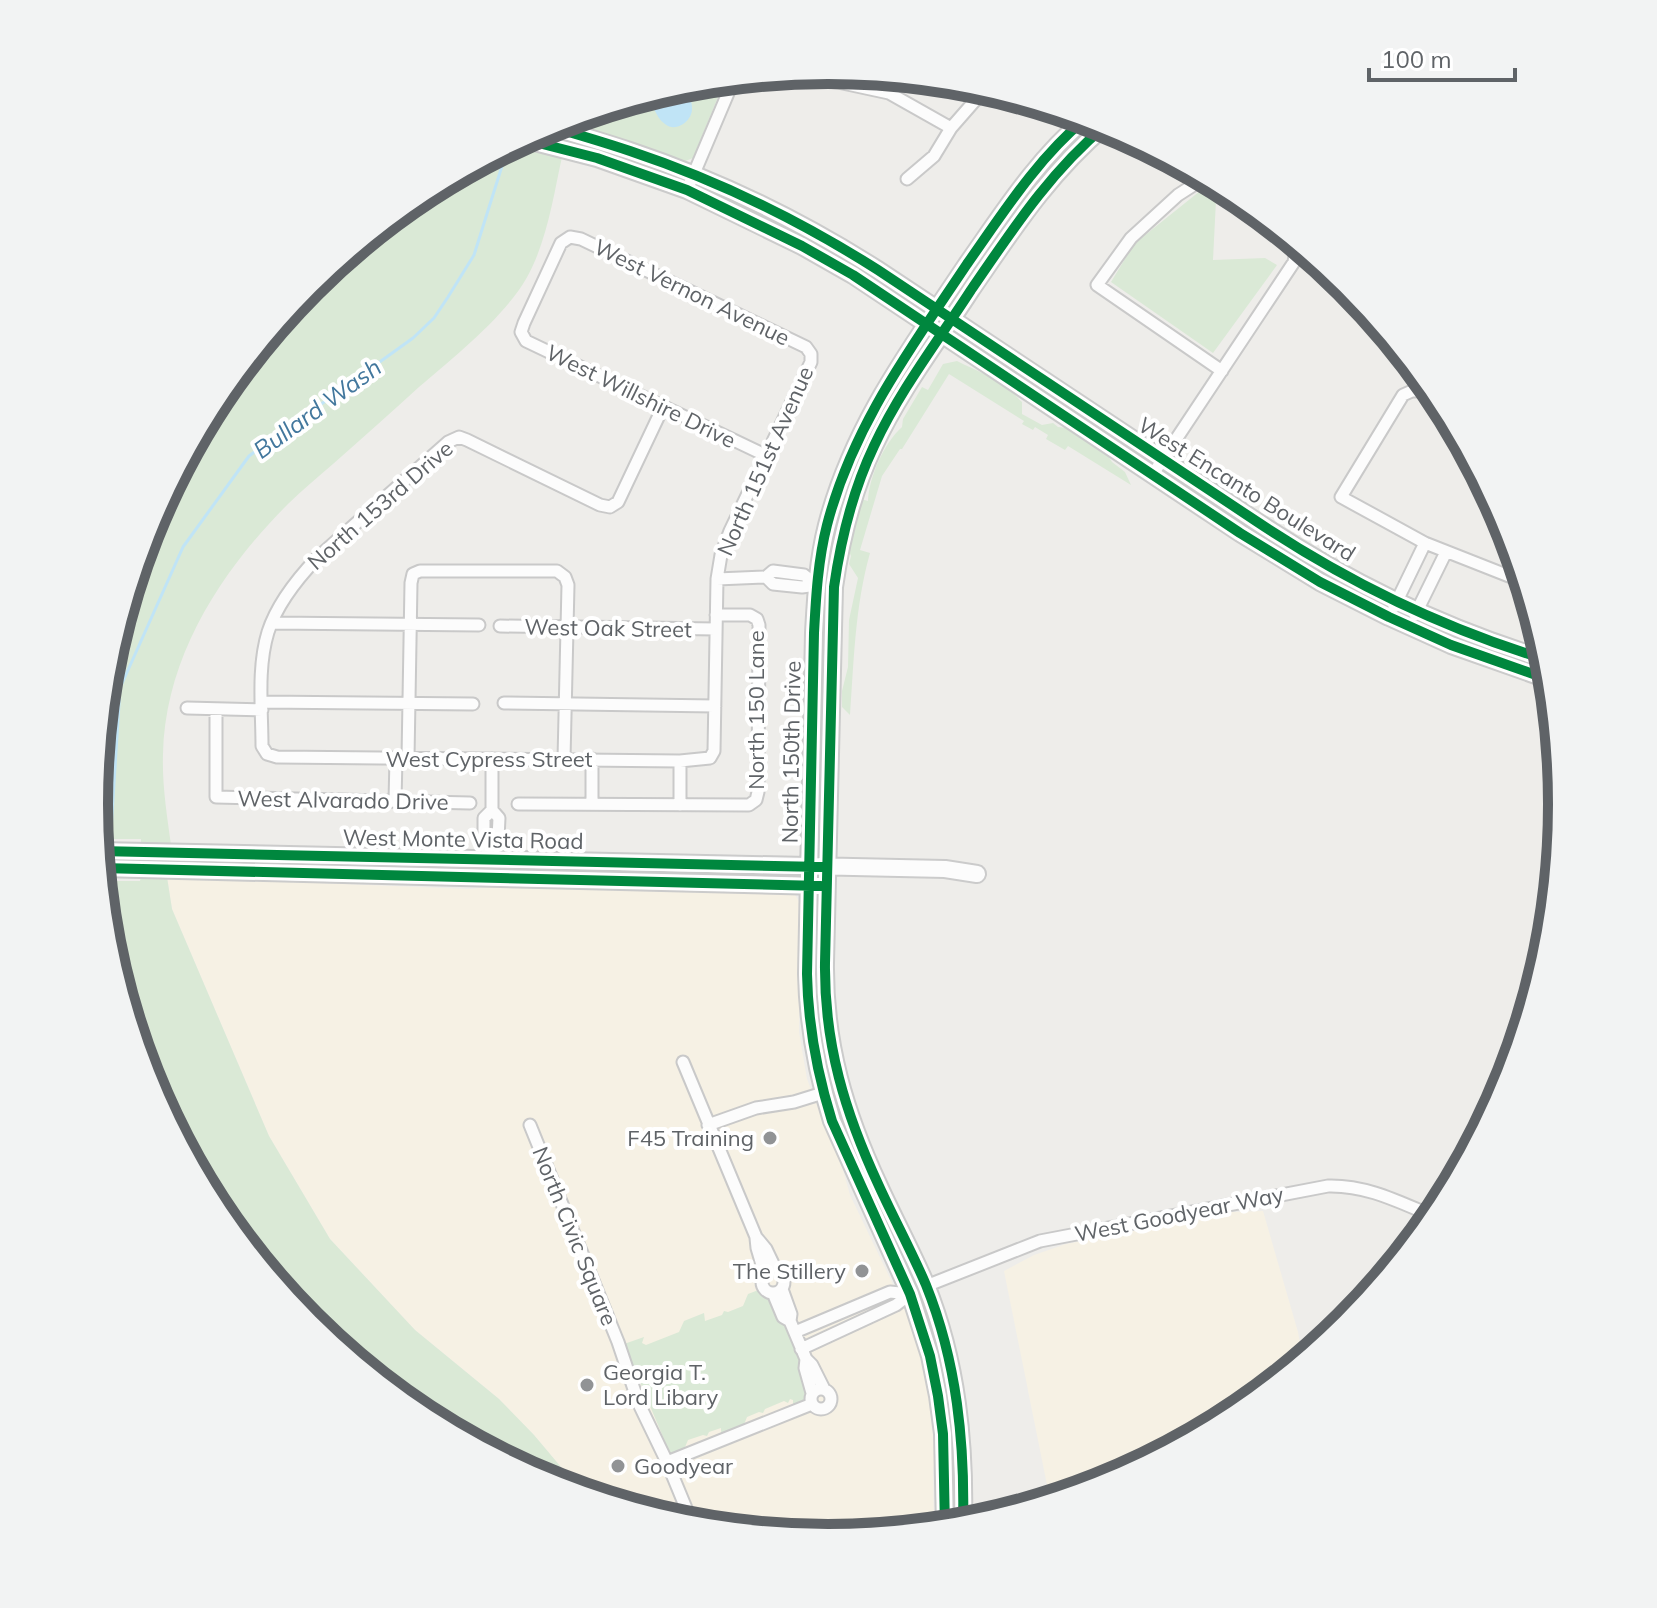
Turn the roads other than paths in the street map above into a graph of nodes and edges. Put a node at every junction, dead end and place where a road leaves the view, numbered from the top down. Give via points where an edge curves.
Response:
1 (852, 85) edge
2 (729, 91) edge
3 (976, 100) edge
4 (951, 128) junction
5 (1075, 128) edge
6 (570, 132) edge
7 (1094, 135) edge
8 (541, 144) edge
9 (907, 179) dead end
10 (690, 183) junction
11 (1195, 184) edge
12 (1295, 256) edge
13 (939, 322) junction
14 (521, 332) joint
15 (811, 354) joint
16 (1222, 371) junction
17 (1418, 391) edge
18 (663, 407) junction
19 (765, 455) junction
20 (1163, 460) junction
21 (1153, 474) junction
22 (1425, 543) junction
23 (1446, 552) junction
24 (1511, 577) edge
25 (717, 579) junction
26 (817, 585) junction
27 (834, 587) junction
28 (1392, 610) junction
29 (716, 615) junction
30 (757, 619) joint
31 (1413, 619) junction
32 (272, 623) junction
33 (410, 624) junction
34 (479, 625) dead end
35 (500, 626) dead end
36 (567, 627) junction
37 (716, 629) junction
38 (1532, 652) edge
39 (1531, 655) joint
40 (1537, 675) edge
41 (408, 703) junction
42 (504, 703) dead end
43 (473, 704) dead end
44 (565, 704) junction
45 (262, 706) junction
46 (715, 706) junction
47 (187, 708) dead end
48 (216, 709) junction
49 (267, 754) joint
50 (402, 758) junction
51 (710, 758) joint
52 (492, 759) junction
53 (564, 759) junction
54 (592, 759) junction
55 (680, 761) junction
56 (395, 801) junction
57 (470, 803) dead end
58 (518, 804) dead end
59 (592, 804) junction
60 (680, 805) junction
61 (110, 851) edge
62 (809, 867) junction
63 (827, 867) junction
64 (112, 868) edge
65 (490, 868) junction
66 (977, 874) dead end
67 (808, 885) junction
68 (826, 886) junction
69 (683, 1062) dead end
70 (823, 1093) junction
71 (530, 1125) dead end
72 (708, 1125) junction
73 (1422, 1212) edge
74 (771, 1273) junction
75 (926, 1286) junction
76 (777, 1291) junction
77 (910, 1294) junction
78 (792, 1326) junction
79 (804, 1354) junction
80 (667, 1462) junction
81 (687, 1510) edge
82 (963, 1511) edge
83 (945, 1514) edge

1 - 4 street via 889,93
2 - 10 street
3 - 4 street
4 - 9 street via 934,156
5 - 13 street via 1019,191
6 - 10 street via 632,151
7 - 13 street via 1049,180
8 - 10 street
10 - 13 street
11 - 16 street via 1131,238 1097,285
12 - 16 street
13 - 20 street, West Encanto Boulevard
13 - 21 street, West Encanto Boulevard
13 - 26 street, North 150th Drive via 872,409 837,492
13 - 27 street, North 150th Drive via 866,464
14 - 15 street, West Vernon Avenue via 561,243 570,237 806,347
14 - 18 street, West Willshire Drive via 526,341
15 - 19 street, North 151st Avenue
16 - 20 street
17 - 22 street via 1403,395 1341,497
18 - 19 street, West Willshire Drive
18 - 32 street, North 153rd Drive via 618,502 610,507 459,437 448,442 317,558
19 - 25 street, North 151st Avenue via 730,531
20 - 21 street
20 - 28 street, West Encanto Boulevard
21 - 28 street, West Encanto Boulevard via 1295,568
22 - 23 street
22 - 28 street
23 - 24 street
23 - 31 street
25 - 26 street via 766,577 773,571 804,575
25 - 29 street, North 151st Avenue
26 - 27 street
26 - 62 street, North 150th Drive
27 - 63 street, North 150th Drive
28 - 31 street, West Encanto Boulevard
29 - 30 street, West Oak Street
29 - 37 street, North 151st Avenue
30 - 60 street, North 150 Lane via 756,800 749,805
31 - 39 street, West Encanto Boulevard
31 - 40 street, West Encanto Boulevard via 1471,653
32 - 33 street
32 - 45 street, North 153rd Drive via 261,677
33 - 34 street
33 - 36 street via 411,583 420,571 557,571 568,585
33 - 41 street
35 - 36 street, West Oak Street
36 - 37 street, West Oak Street
36 - 44 street
37 - 46 street, North 151st Avenue
38 - 39 street
41 - 43 street
41 - 45 street
41 - 50 street
42 - 44 street
44 - 46 street
44 - 53 street
45 - 48 street
45 - 49 street, North 153rd Drive via 262,746
46 - 51 street, North 151st Avenue
47 - 48 street
48 - 56 street, West Alvarado Drive via 216,797
49 - 50 street, West Cypress Street
50 - 52 street, West Cypress Street
50 - 56 street
51 - 55 street, West Cypress Street
52 - 53 street, West Cypress Street
52 - 65 street via 492,810 499,818
53 - 54 street, West Cypress Street
54 - 55 street, West Cypress Street
54 - 59 street
55 - 60 street
56 - 57 street, West Alvarado Drive
58 - 59 street
59 - 60 street
61 - 65 street, West Monte Vista Road
62 - 63 street, West Monte Vista Road
62 - 65 street, West Monte Vista Road
62 - 67 street, North 150th Drive
63 - 66 street, West Monte Vista Road
63 - 68 street, North 150th Drive
64 - 65 street, West Monte Vista Road
65 - 67 street, West Monte Vista Road
67 - 68 street, West Monte Vista Road
67 - 70 street, North 150th Drive via 807,991
68 - 75 street, North 150th Drive via 826,1015 838,1075 864,1153
69 - 72 street
70 - 72 street
70 - 77 street, North 150th Drive
71 - 80 street, North Civic Square via 639,1404
72 - 74 street via 766,1249
73 - 75 street, West Goodyear Way via 1364,1188 1328,1186 1040,1241
74 - 76 street via 783,1278
74 - 76 street via 762,1281 764,1288
75 - 77 street
75 - 82 street, North 150th Drive via 959,1411
76 - 78 street via 783,1317
77 - 78 street via 890,1292
77 - 79 street
77 - 83 street, North 150th Drive via 938,1396
78 - 79 street
79 - 80 street via 816,1395
80 - 81 street, North Civic Square

